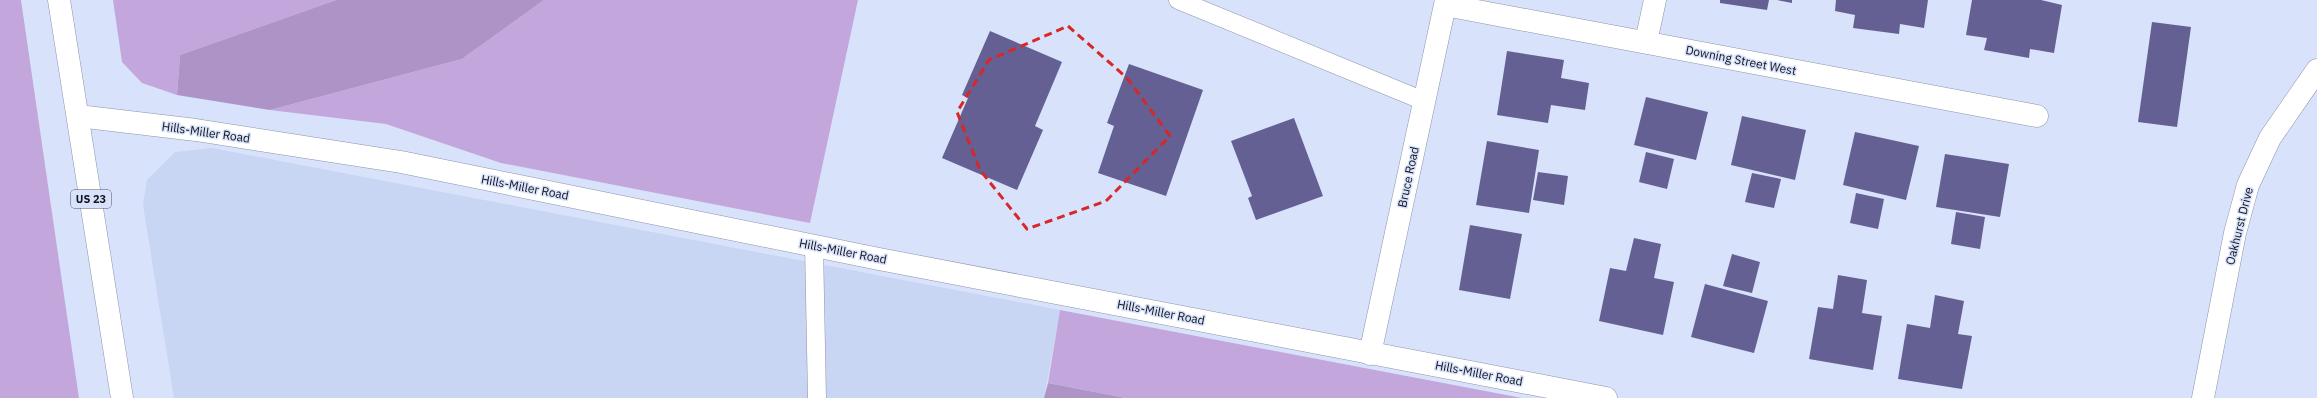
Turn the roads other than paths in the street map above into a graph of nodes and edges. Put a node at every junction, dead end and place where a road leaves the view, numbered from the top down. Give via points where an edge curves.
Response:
1 (59, 0) edge
2 (1178, 0) edge
3 (1655, 0) edge
4 (1445, 2) edge
5 (1646, 42) junction
6 (2317, 70) edge
7 (1424, 101) junction
8 (78, 116) junction
9 (2037, 116) dead end
10 (814, 245) junction
11 (1370, 354) junction
12 (122, 398) edge
13 (818, 398) edge
14 (1606, 398) edge
15 (2203, 398) edge

1 - 8 main road, US 23
2 - 7 lane
3 - 5 main road
4 - 5 main road, Downing Street West
4 - 7 main road, Bruce Road
5 - 9 main road, Downing Street West
6 - 15 main road, Oakhurst Drive via 2270,138 2248,185 2235,234
7 - 11 main road, Bruce Road
8 - 10 main road, Hills-Miller Road via 196,130 401,162
8 - 12 main road, US 23
10 - 11 main road, Hills-Miller Road via 1254,329
10 - 13 lane
11 - 14 main road, Hills-Miller Road

